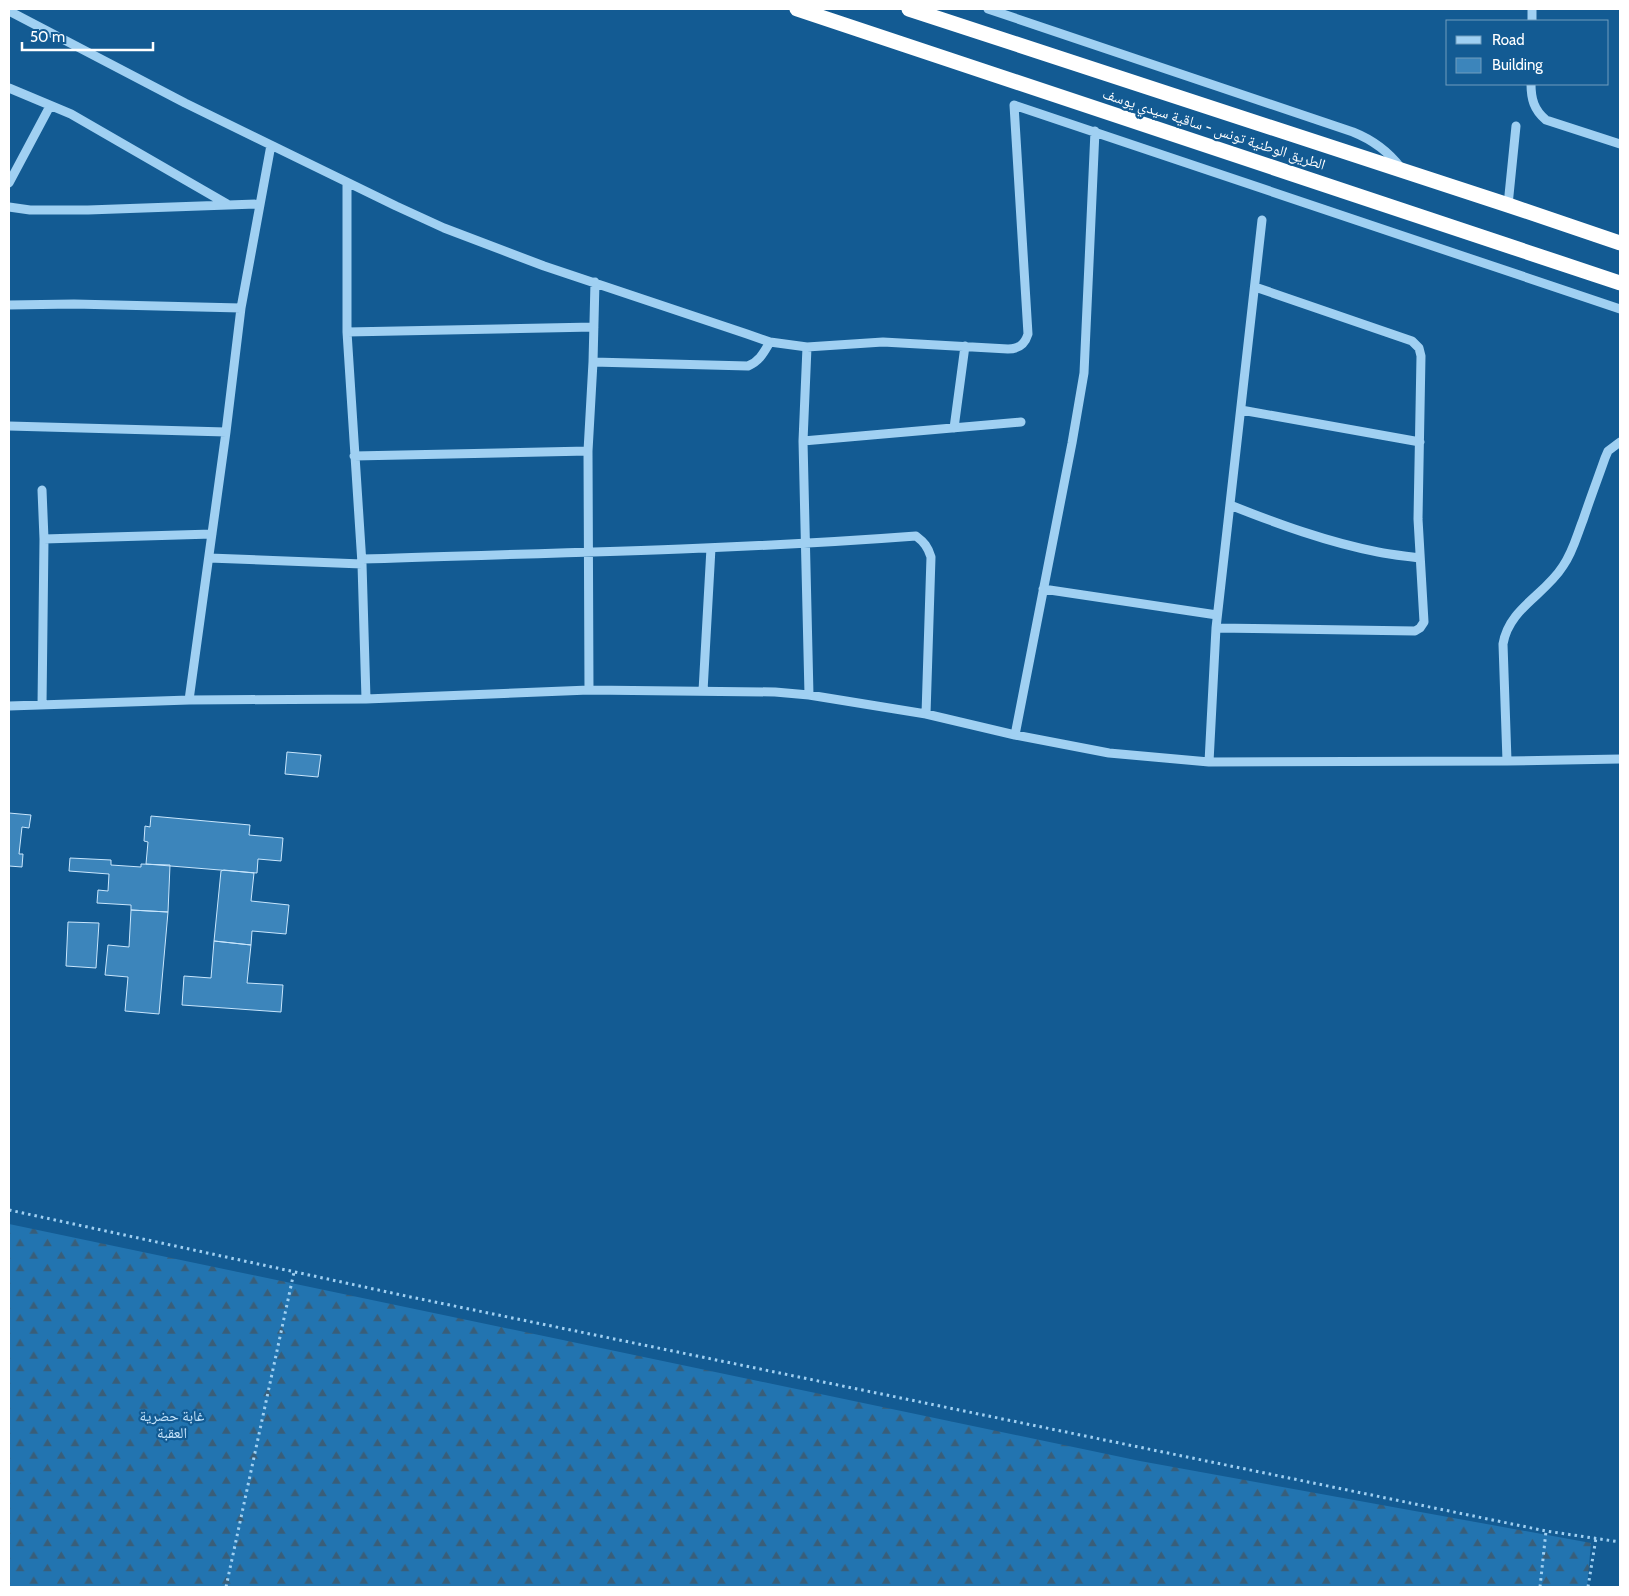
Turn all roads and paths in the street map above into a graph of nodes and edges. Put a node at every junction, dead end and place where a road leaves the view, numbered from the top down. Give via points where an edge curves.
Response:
1 (798, 9) edge
2 (909, 9) edge
3 (988, 9) edge
4 (9, 11) edge
5 (1531, 85) edge
6 (9, 88) edge
7 (50, 106) junction
8 (1516, 126) dead end
9 (1095, 132) junction
10 (1620, 144) edge
11 (271, 145) junction
12 (1402, 170) junction
13 (9, 183) edge
14 (347, 183) junction
15 (228, 204) junction
16 (259, 204) junction
17 (1508, 205) junction
18 (9, 207) edge
19 (1262, 220) dead end
20 (1620, 243) edge
21 (595, 282) junction
22 (1620, 283) edge
23 (1255, 287) junction
24 (9, 305) edge
25 (241, 308) junction
26 (1620, 309) edge
27 (594, 327) junction
28 (347, 332) junction
29 (770, 342) junction
30 (964, 346) junction
31 (807, 347) junction
32 (593, 362) junction
33 (1241, 410) junction
34 (1021, 422) dead end
35 (9, 426) edge
36 (954, 428) junction
37 (226, 432) junction
38 (803, 441) junction
39 (1420, 442) junction
40 (1620, 442) edge
41 (588, 451) junction
42 (354, 456) junction
43 (42, 490) dead end
44 (1230, 505) junction
45 (212, 534) junction
46 (44, 539) junction
47 (806, 544) junction
48 (711, 548) junction
49 (590, 552) junction
50 (209, 558) junction
51 (1420, 558) junction
52 (362, 561) junction
53 (1043, 589) junction
54 (1217, 615) junction
55 (1216, 628) junction
56 (589, 690) junction
57 (703, 691) junction
58 (808, 695) junction
59 (366, 699) junction
60 (189, 700) junction
61 (42, 705) junction
62 (9, 706) edge
63 (926, 714) junction
64 (1015, 735) junction
65 (1620, 759) edge
66 (1508, 761) junction
67 (1209, 762) junction
68 (9, 1210) edge
69 (294, 1272) junction
70 (1546, 1531) junction
71 (1596, 1538) junction
72 (1620, 1542) edge
73 (226, 1587) edge
74 (1540, 1587) edge
75 (1588, 1587) edge

1 - 22 highway, الطريق الوطنية تونس - ساقية سيدي يوسف
2 - 12 highway, الطريق الوطنية تونس - ساقية سيدي يوسف
3 - 12 street via 1353,132 1376,143
4 - 11 street
5 - 10 street via 1532,101 1546,120
6 - 7 street
7 - 13 street
7 - 15 street via 71,114
8 - 17 street
9 - 26 street
9 - 30 street via 1014,105 1028,334 1021,346 1015,349
9 - 53 street via 1084,373
11 - 14 street
11 - 16 street
12 - 17 highway, الطريق الوطنية تونس - ساقية سيدي يوسف
14 - 21 street via 494,248
14 - 28 street
15 - 16 street
15 - 18 street via 88,210
16 - 25 street
17 - 20 highway, الطريق الوطنية تونس - ساقية سيدي يوسف
19 - 23 street
21 - 27 street
21 - 29 street
23 - 33 street
23 - 39 street via 1412,342 1419,348
24 - 25 street
25 - 37 street
27 - 28 street
27 - 32 street
28 - 42 street
29 - 31 street
29 - 32 street via 756,363 748,366
30 - 31 street via 883,342
30 - 36 street
31 - 38 street
32 - 41 street
33 - 39 street
33 - 44 street
34 - 36 street
35 - 37 street
36 - 38 street
37 - 45 street
38 - 47 street
39 - 51 street
40 - 66 street via 1608,451 1563,567 1514,616 1505,634
41 - 42 street
41 - 49 street
42 - 52 street
43 - 46 street
44 - 51 street via 1292,529 1378,552
44 - 54 street
45 - 46 street
45 - 50 street
46 - 61 street
47 - 48 street
47 - 58 street
47 - 63 street via 916,536 929,548
48 - 49 street
48 - 57 street
49 - 52 street
49 - 56 street
50 - 52 street
50 - 60 street
51 - 55 street via 1424,622 1414,631
52 - 59 street
53 - 54 street
53 - 64 street
54 - 55 street
55 - 67 street
56 - 57 street
56 - 59 street
57 - 58 street
58 - 63 street
59 - 60 street
60 - 61 street
61 - 62 street
63 - 64 street
64 - 67 street via 1109,752
65 - 66 street
66 - 67 street
68 - 69 path
69 - 70 path
69 - 73 path
70 - 71 path
70 - 74 path
71 - 72 path
71 - 75 path

